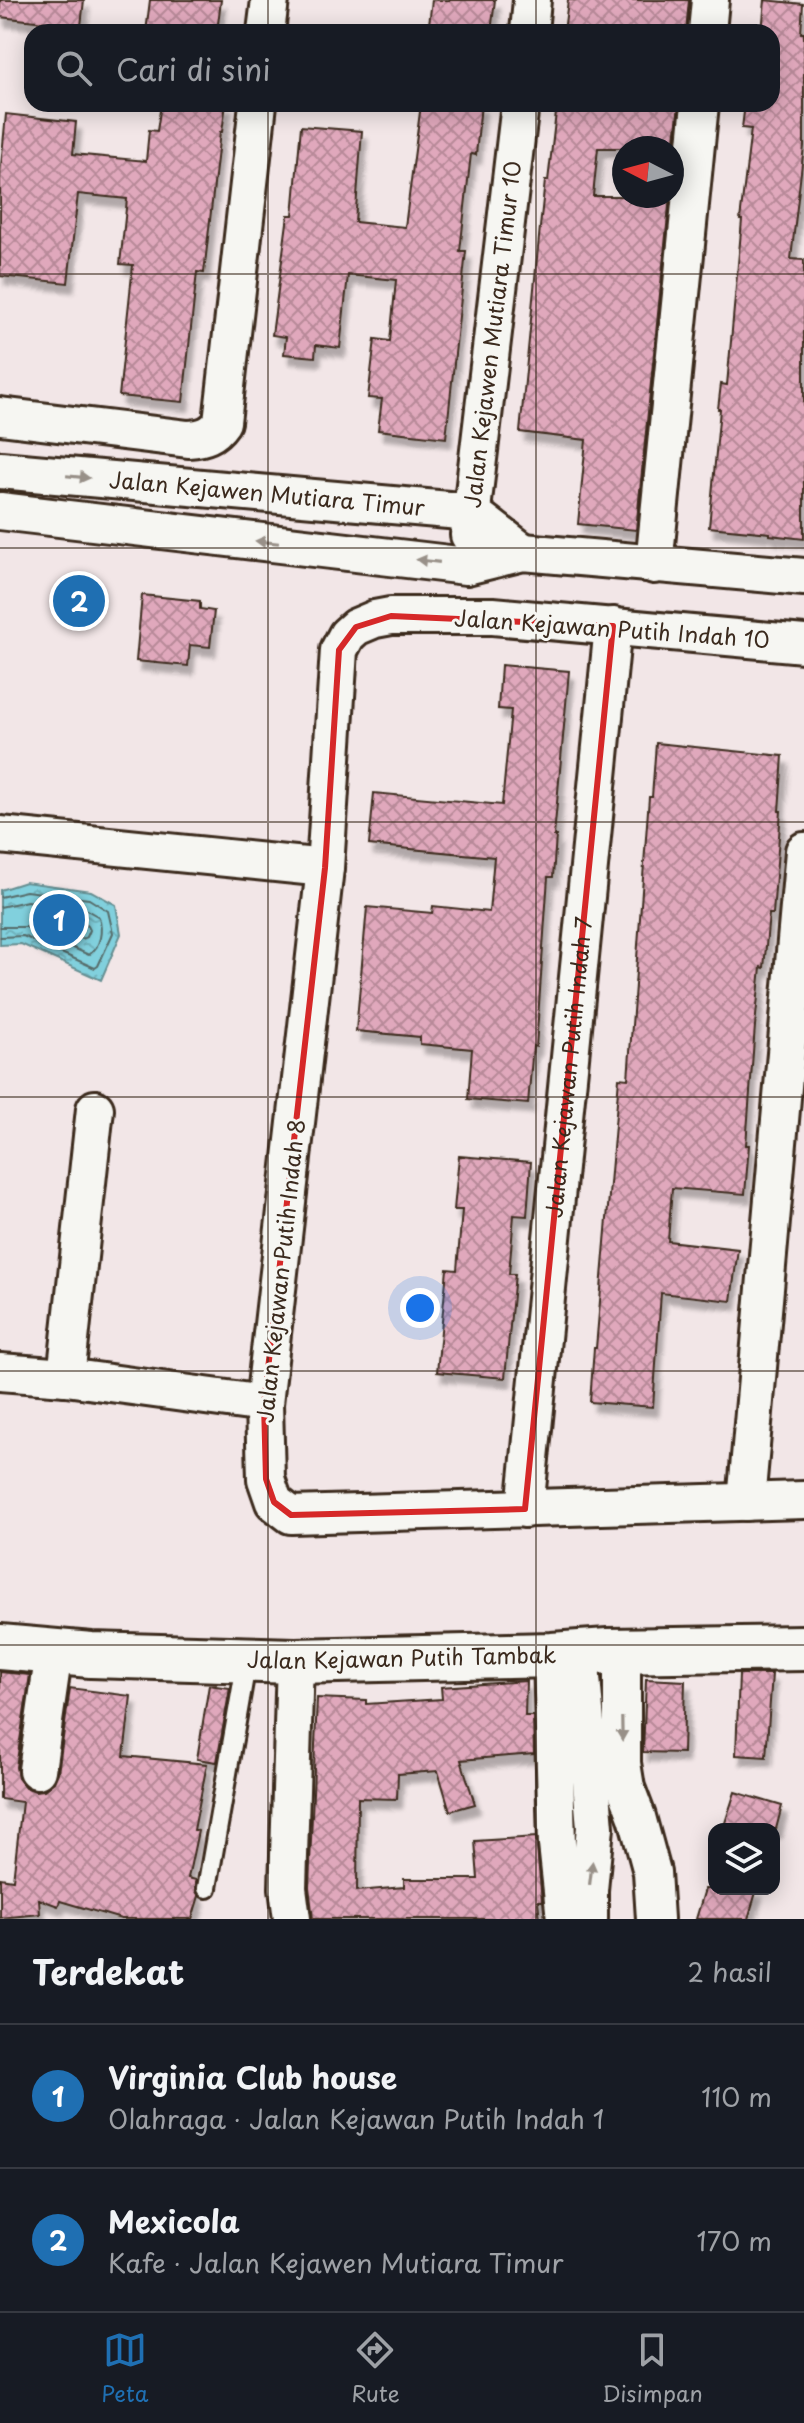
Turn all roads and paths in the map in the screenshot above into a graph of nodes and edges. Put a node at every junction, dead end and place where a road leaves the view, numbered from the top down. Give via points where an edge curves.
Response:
1 (270, 0) edge
2 (532, 0) edge
3 (710, 0) edge
4 (267, 24) edge
5 (530, 24) edge
6 (708, 24) edge
7 (257, 112) edge
8 (519, 112) edge
9 (699, 112) edge
10 (0, 416) edge
11 (0, 470) edge
12 (315, 499) junction
13 (0, 511) edge
14 (471, 512) junction
15 (307, 547) junction
16 (523, 552) junction
17 (654, 565) junction
18 (466, 566) junction
19 (804, 577) edge
20 (613, 626) junction
21 (804, 644) edge
22 (339, 650) joint
23 (0, 835) edge
24 (804, 851) edge
25 (325, 868) junction
26 (95, 1109) dead end
27 (0, 1372) edge
28 (66, 1377) junction
29 (264, 1404) junction
30 (804, 1500) edge
31 (746, 1502) junction
32 (525, 1509) junction
33 (0, 1647) edge
34 (804, 1648) edge
35 (54, 1652) junction
36 (585, 1653) junction
37 (247, 1659) junction
38 (295, 1661) junction
39 (37, 1770) dead end
40 (637, 1817) junction
41 (595, 1827) junction
42 (207, 1888) dead end
43 (292, 1919) edge
44 (565, 1919) edge
45 (589, 1919) edge
46 (655, 1919) edge

1 - 4 street
2 - 5 street
3 - 6 street
7 - 10 street via 222,422 210,435 188,439
8 - 14 street, Jalan Kejawen Mutiara Timur 10
9 - 17 street
11 -> 12 street, Jalan Kejawen Mutiara Timur
12 - 14 street, Jalan Kejawen Mutiara Timur
12 - 15 street
15 -> 13 street, Jalan Kejawen Mutiara Timur
14 - 16 street
14 - 18 street, Jalan Kejawen Mutiara Timur 10
18 -> 15 street, Jalan Kejawen Mutiara Timur
16 - 17 street, Jalan Kejawen Mutiara Timur
16 - 18 street, Jalan Kejawen Mutiara Timur
17 - 19 street, Jalan Kejawen Mutiara Timur
20 - 21 street, Jalan Kejawan Putih Indah 10
20 - 22 street, Jalan Kejawan Putih Indah 10 via 493,616 391,616 356,627
20 - 32 street, Jalan Kejawan Putih Indah 7
22 - 25 street, Jalan Kejawan Putih Indah 8
23 - 25 street
24 - 31 street
25 - 29 street, Jalan Kejawan Putih Indah 8
26 - 28 street
27 - 28 street
28 - 29 street
29 - 32 street, Jalan Kejawan Putih Indah 8 via 266,1479 274,1502 291,1515
30 - 31 street, Jalan Kejawan Putih Indah 8
31 - 32 street, Jalan Kejawan Putih Indah 8
33 - 35 street, Jalan Kejawan Putih Tambak
34 - 36 street, Jalan Kejawan Putih Tambak
35 - 37 street, Jalan Kejawan Putih Tambak
35 - 39 street
36 - 38 street, Jalan Kejawan Putih Tambak
36 -> 40 street
36 - 41 street
36 - 44 street via 557,1844
37 - 38 street, Jalan Kejawan Putih Tambak
37 - 42 lane
38 - 43 street via 288,1888
40 - 41 street
40 - 46 street via 652,1872
45 -> 41 street

